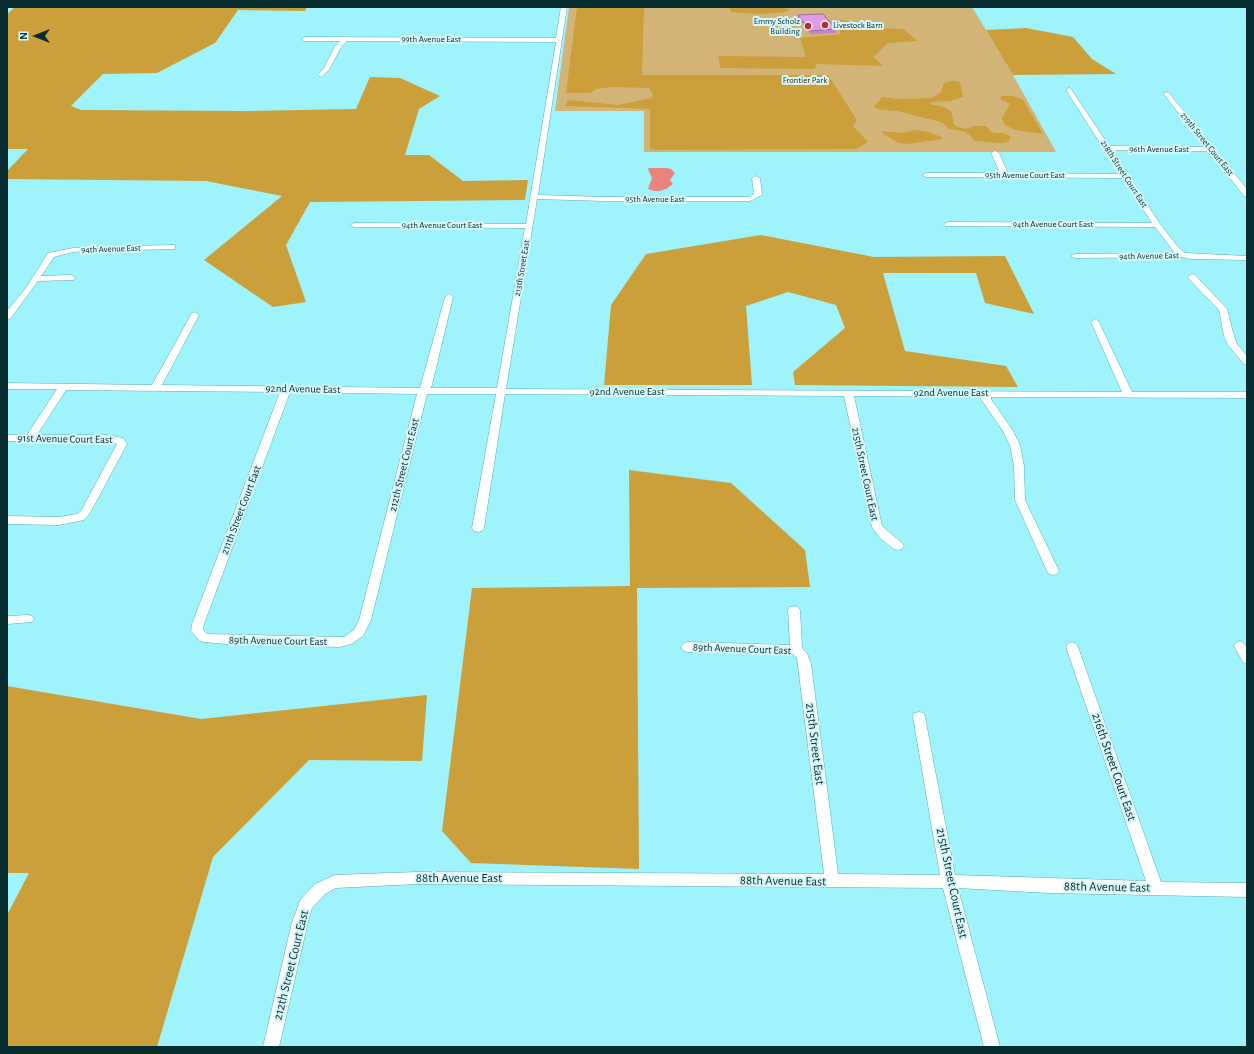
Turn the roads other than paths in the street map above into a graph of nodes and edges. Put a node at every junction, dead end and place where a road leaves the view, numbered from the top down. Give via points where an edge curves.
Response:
1 (564, 7) edge
2 (304, 39) dead end
3 (346, 39) junction
4 (558, 40) junction
5 (321, 75) dead end
6 (1069, 90) dead end
7 (1166, 93) dead end
8 (1107, 148) junction
9 (1210, 149) junction
10 (995, 153) dead end
11 (926, 175) dead end
12 (1005, 175) junction
13 (1125, 176) junction
14 (756, 178) dead end
15 (1247, 194) edge
16 (534, 197) junction
17 (948, 224) dead end
18 (354, 225) dead end
19 (1157, 225) junction
20 (529, 226) junction
21 (172, 247) dead end
22 (1182, 255) junction
23 (1075, 256) dead end
24 (1247, 258) edge
25 (1192, 277) dead end
26 (71, 278) dead end
27 (36, 279) junction
28 (449, 297) dead end
29 (195, 315) dead end
30 (7, 317) edge
31 (1095, 322) dead end
32 (1247, 362) edge
33 (7, 386) edge
34 (64, 386) junction
35 (156, 386) junction
36 (286, 388) junction
37 (423, 391) junction
38 (501, 391) junction
39 (848, 392) junction
40 (986, 393) junction
41 (1128, 394) junction
42 (1247, 395) edge
43 (31, 437) junction
44 (7, 438) edge
45 (7, 520) edge
46 (478, 528) dead end
47 (898, 546) dead end
48 (1053, 572) dead end
49 (794, 610) dead end
50 (28, 619) dead end
51 (7, 620) edge
52 (197, 631) joint
53 (359, 633) joint
54 (1240, 646) dead end
55 (1072, 647) dead end
56 (687, 648) dead end
57 (796, 650) junction
58 (1247, 659) edge
59 (919, 717) dead end
60 (832, 881) junction
61 (949, 882) junction
62 (1156, 888) junction
63 (320, 889) joint
64 (1247, 890) edge
65 (271, 1047) edge
66 (992, 1047) edge

1 - 4 street, 213th Street East
2 - 3 street, 99th Avenue East
3 - 4 street, 99th Avenue East
3 - 5 street via 338,46 328,69
4 - 16 street, 213th Street East
6 - 8 street, 218th Street Court East
7 - 9 street, 219th Street Court East
8 - 9 street, 96th Avenue East
8 - 13 street, 218th Street Court East
9 - 15 street, 219th Street Court East
10 - 12 street
11 - 12 street, 95th Avenue Court East
12 - 13 street, 95th Avenue Court East
13 - 19 street, 218th Street Court East
14 - 16 street, 95th Avenue East via 758,195 750,199
16 - 20 street, 213th Street East
17 - 19 street, 94th Avenue Court East
18 - 20 street, 94th Avenue Court East
19 - 22 street, 218th Street Court East
20 - 38 street, 213th Street East
21 - 27 street, 94th Avenue East via 73,250 52,255
22 - 23 street, 94th Avenue East
22 - 24 street, 94th Avenue East
25 - 32 street via 1223,309 1233,345
26 - 27 street
27 - 30 street
28 - 37 street, 212th Street Court East via 427,385
29 - 35 street
31 - 41 street
33 - 34 street, 92nd Avenue East
34 - 35 street, 92nd Avenue East
34 - 43 street
35 - 36 street, 92nd Avenue East
36 - 37 street, 92nd Avenue East
36 - 52 street, 211th Street Court East
37 - 38 street, 92nd Avenue East
37 - 53 street, 212th Street Court East via 365,620
38 - 39 street, 92nd Avenue East
38 - 46 street, 213th Street East
39 - 40 street, 92nd Avenue East
39 - 47 street, 215th Street Court East via 877,527
40 - 41 street, 92nd Avenue East
40 - 48 street via 986,399 1008,431 1014,445 1019,466 1020,500
41 - 42 street, 92nd Avenue East
43 - 44 street, 91st Avenue Court East
43 - 45 street, 91st Avenue Court East via 106,438 115,439 122,444 85,513 80,517 59,521
49 - 57 street, 215th Street East
50 - 51 street
52 - 53 street, 89th Avenue Court East via 199,635 210,640 347,641
54 - 58 street
55 - 62 street, 216th Street Court East
56 - 57 street, 89th Avenue Court East
57 - 60 street, 215th Street East via 803,656 805,664
59 - 61 street, 215th Street Court East
60 - 61 street, 88th Avenue East
60 - 63 street, 88th Avenue East via 417,878 336,882
61 - 62 street, 88th Avenue East
61 - 66 street, 215th Street Court East
62 - 64 street, 88th Avenue East
63 - 65 street, 212th Street Court East via 306,904 300,922

